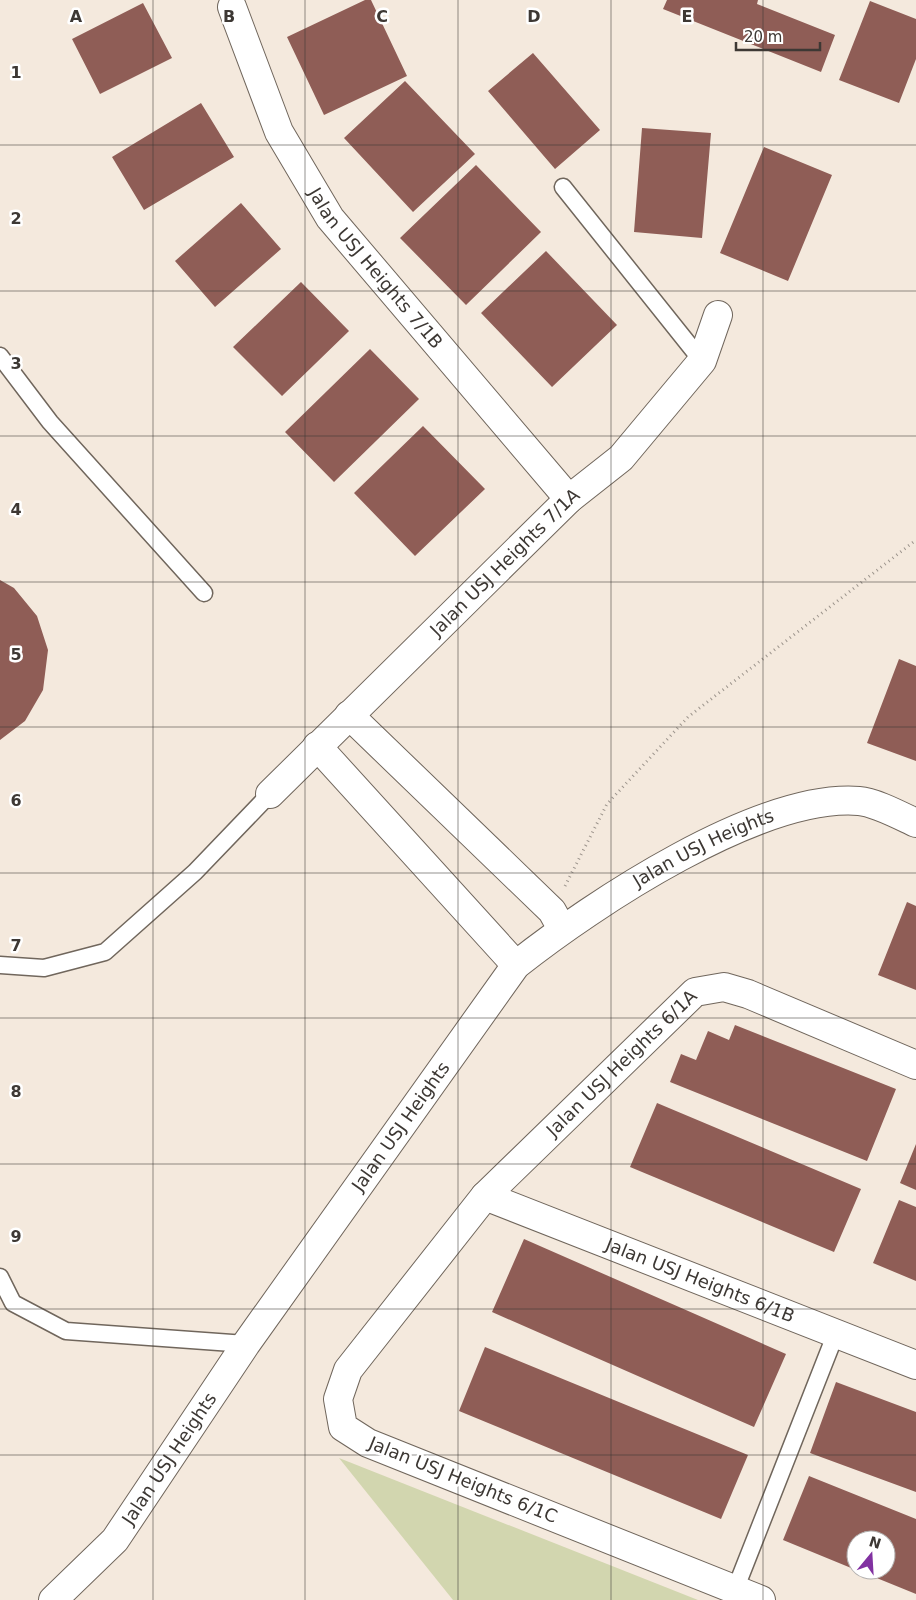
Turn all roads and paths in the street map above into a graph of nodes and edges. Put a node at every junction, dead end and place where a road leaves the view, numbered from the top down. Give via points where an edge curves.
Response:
1 (232, 7) dead end
2 (563, 188) dead end
3 (718, 315) dead end
4 (0, 356) edge
5 (702, 361) junction
6 (569, 499) junction
7 (916, 540) edge
8 (204, 593) dead end
9 (349, 715) junction
10 (317, 746) junction
11 (270, 794) joint
12 (916, 822) edge
13 (557, 920) junction
14 (0, 965) edge
15 (516, 965) junction
16 (916, 1065) edge
17 (485, 1196) junction
18 (0, 1277) edge
19 (836, 1333) junction
20 (246, 1344) junction
21 (916, 1365) edge
22 (735, 1590) junction
23 (53, 1600) edge
24 (761, 1600) edge

1 - 6 street, Jalan USJ Heights 7/1B via 279,132 330,218
2 - 5 lane
3 - 5 street, Jalan USJ Heights 7/1A
4 - 8 lane via 50,422
5 - 6 street, Jalan USJ Heights 7/1A via 621,458
6 - 9 street, Jalan USJ Heights 7/1A
7 - 13 path via 688,716 607,804
9 - 10 street, Jalan USJ Heights 7/1A
9 - 13 street
10 - 11 street, Jalan USJ Heights 7/1A
10 - 15 street
11 - 14 lane via 175,891 105,952 44,968
12 - 13 street, Jalan USJ Heights via 862,801 827,801 779,812 694,849
13 - 15 street, Jalan USJ Heights
15 - 20 street, Jalan USJ Heights
16 - 17 street, Jalan USJ Heights 6/1A via 748,994 724,987 695,992
17 - 19 street, Jalan USJ Heights 6/1B
17 - 22 street, Jalan USJ Heights 6/1C via 348,1370 338,1399 343,1427 368,1444
18 - 20 lane via 13,1303 66,1331
19 - 21 street, Jalan USJ Heights 6/1B
19 - 22 lane
20 - 23 street, Jalan USJ Heights via 115,1540
22 - 24 street, Jalan USJ Heights 6/1C

